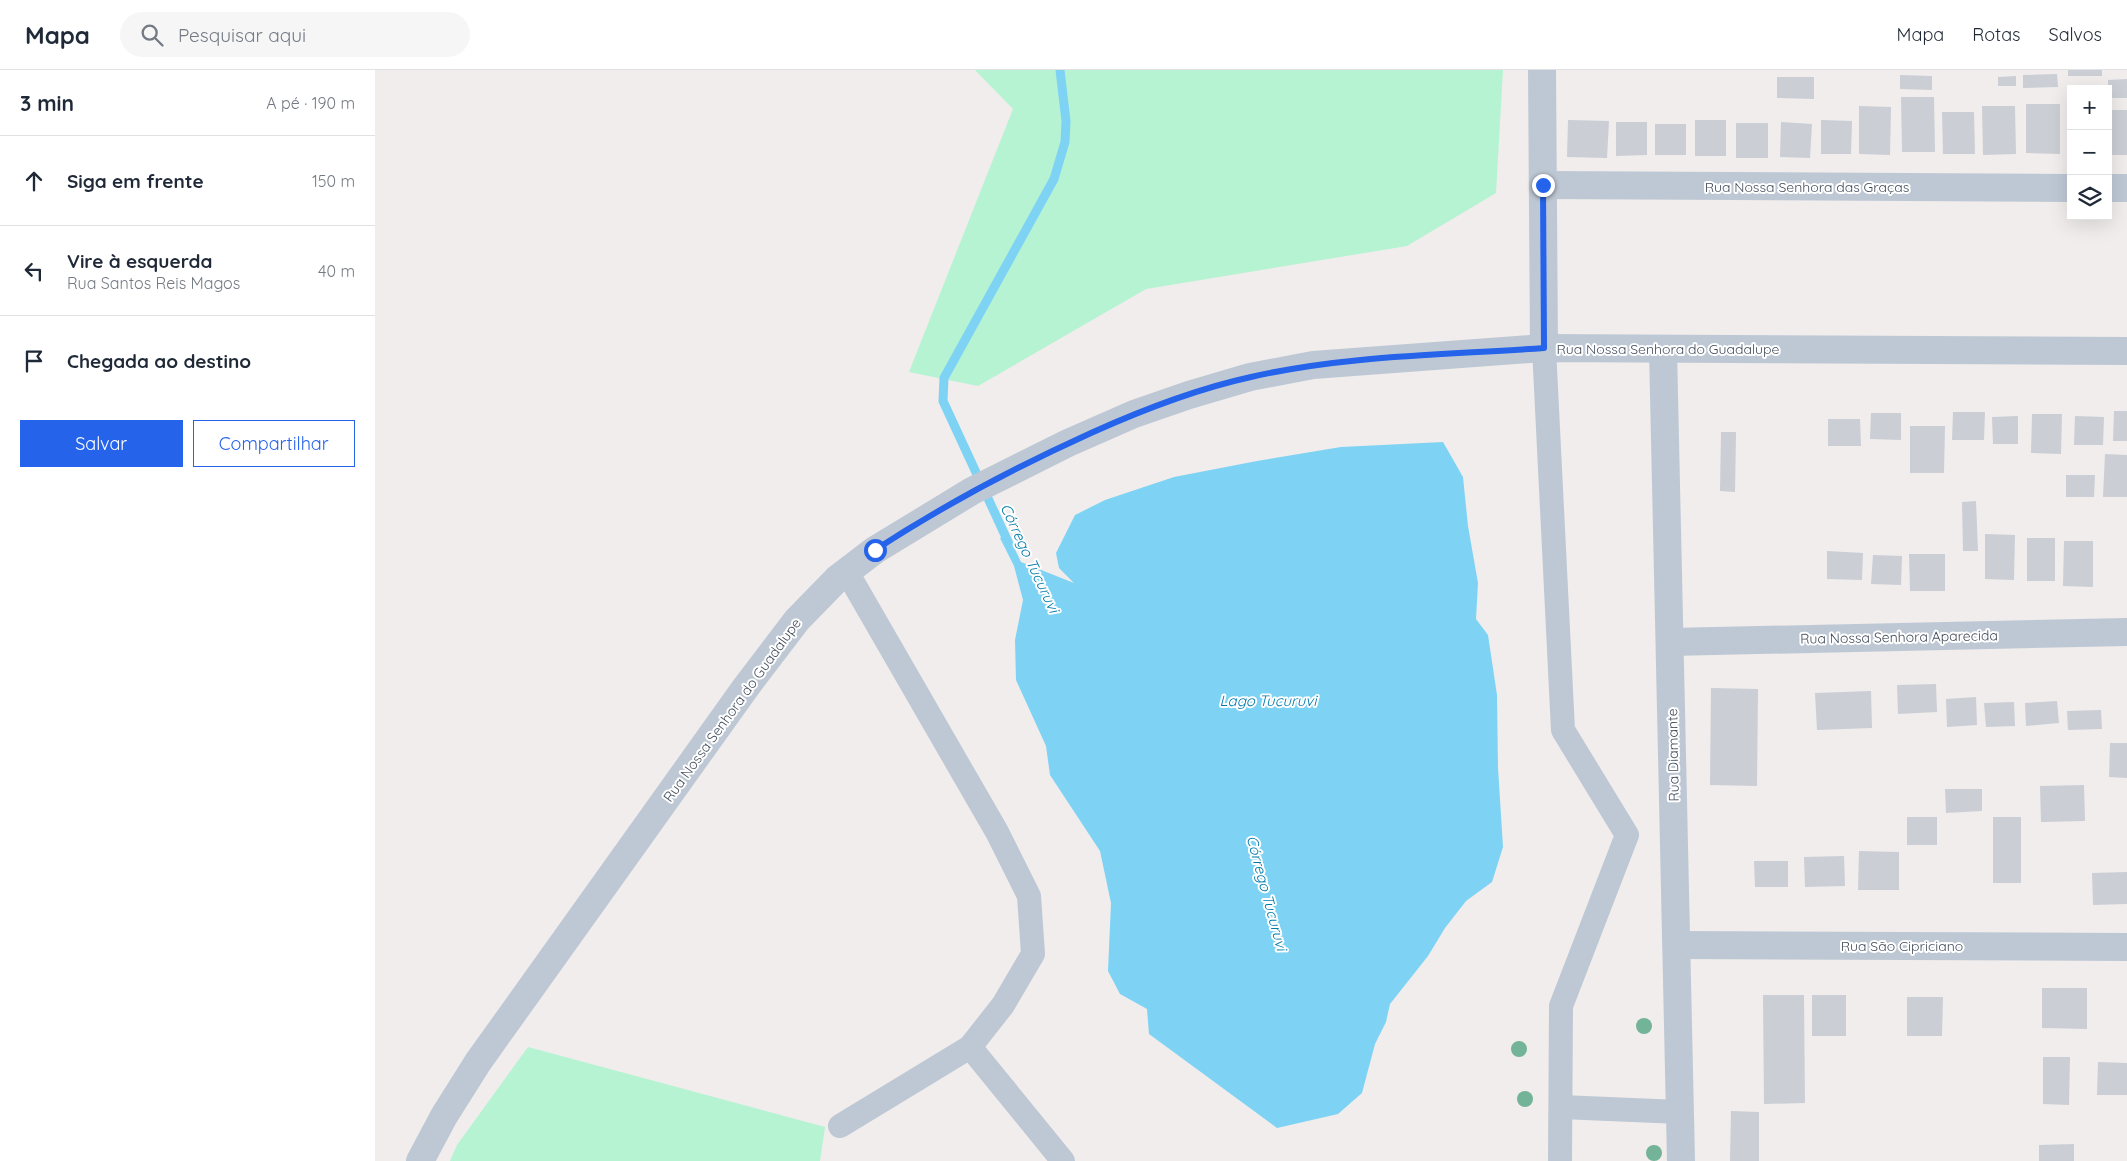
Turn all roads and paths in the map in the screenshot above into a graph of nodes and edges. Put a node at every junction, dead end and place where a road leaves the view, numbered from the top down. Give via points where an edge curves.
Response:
1 (1542, 70) edge
2 (1543, 185) junction
3 (2067, 188) edge
4 (2112, 188) edge
5 (2127, 188) edge
6 (1544, 348) junction
7 (1663, 349) junction
8 (2127, 351) edge
9 (847, 572) junction
10 (2127, 632) edge
11 (1670, 642) junction
12 (1678, 945) junction
13 (2127, 947) edge
14 (970, 1047) junction
15 (1561, 1107) junction
16 (1680, 1112) junction
17 (839, 1126) dead end
18 (420, 1161) edge
19 (1063, 1161) edge
20 (1561, 1161) edge
21 (1681, 1161) edge

1 - 2 street
2 - 3 street, Rua Nossa Senhora das Graças
2 - 6 street
4 - 5 street
6 - 7 street, Rua Nossa Senhora do Guadalupe
6 - 9 street, Rua Nossa Senhora do Guadalupe via 1313,365 1250,377 1189,395 1135,414 997,478 889,541
6 - 15 street via 1563,730 1627,835 1561,1006
7 - 8 street, Rua Nossa Senhora do Guadalupe
7 - 11 street, Rua Diamante
9 - 14 street via 997,832 1029,896 1033,954 1003,1005
9 - 18 street, Rua Nossa Senhora do Guadalupe via 797,620 746,687 477,1062
10 - 11 street, Rua Nossa Senhora Aparecida
11 - 12 street, Rua Diamante
12 - 13 street, Rua São Cipriciano
12 - 16 street, Rua Diamante
14 - 17 street
14 - 19 street
15 - 16 street
15 - 20 street
16 - 21 street, Rua Diamante

